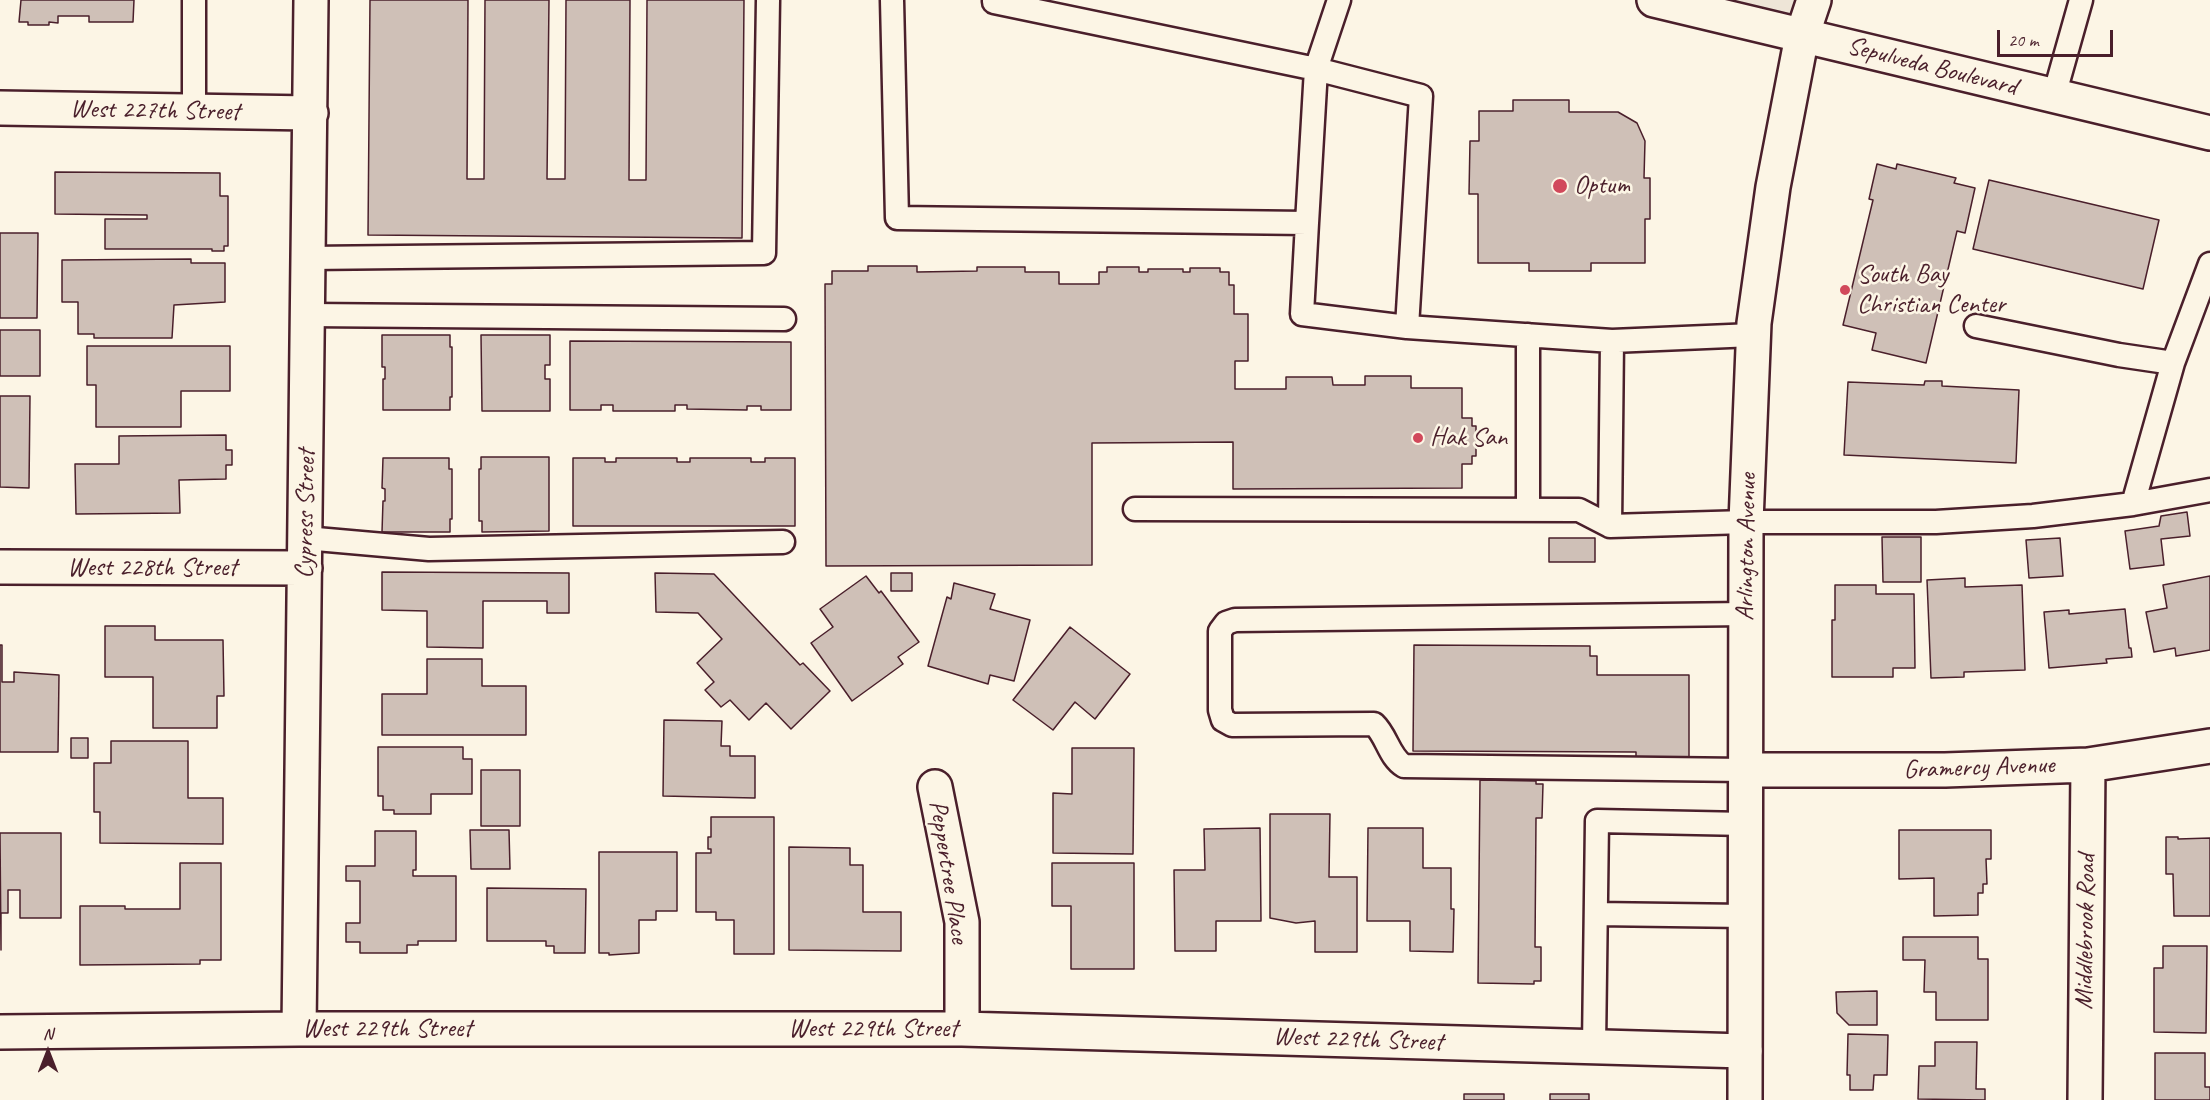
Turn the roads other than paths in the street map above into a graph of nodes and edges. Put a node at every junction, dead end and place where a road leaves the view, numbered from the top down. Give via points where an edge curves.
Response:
1 (194, 0) edge
2 (311, 0) edge
3 (768, 0) edge
4 (892, 0) edge
5 (1339, 0) edge
6 (1654, 0) edge
7 (1814, 0) edge
8 (2081, 0) edge
9 (992, 1) edge
10 (1802, 36) junction
11 (1316, 69) junction
12 (2054, 96) junction
13 (0, 108) edge
14 (194, 111) junction
15 (311, 113) junction
16 (2210, 133) edge
17 (1307, 223) junction
18 (309, 258) junction
19 (2210, 264) edge
20 (309, 315) junction
21 (784, 319) dead end
22 (1976, 326) dead end
23 (1407, 327) junction
24 (1528, 335) junction
25 (1753, 335) junction
26 (1612, 341) junction
27 (2173, 363) junction
28 (2210, 490) edge
29 (2133, 504) junction
30 (1135, 509) dead end
31 (1528, 510) junction
32 (1746, 522) junction
33 (1610, 526) junction
34 (783, 542) dead end
35 (305, 553) junction
36 (0, 567) edge
37 (1746, 614) junction
38 (2210, 746) edge
39 (2088, 765) junction
40 (1746, 770) junction
41 (935, 787) dead end
42 (1746, 824) junction
43 (1596, 914) junction
44 (1745, 916) junction
45 (299, 1029) junction
46 (962, 1029) junction
47 (0, 1032) edge
48 (1594, 1046) junction
49 (1745, 1051) junction
50 (1745, 1100) edge
51 (2085, 1100) edge

1 - 14 lane
2 - 15 street, Cypress Street
3 - 18 lane via 764,253
4 - 17 lane via 897,218
5 - 11 lane
6 - 10 street, Sepulveda Boulevard
7 - 10 street, Arlington Avenue
8 - 12 lane
9 - 11 lane
10 - 12 street, Sepulveda Boulevard
10 - 25 street, Arlington Avenue via 1773,187
11 - 17 lane
11 - 23 lane via 1421,96
12 - 16 street, Sepulveda Boulevard
13 - 14 street, West 227th Street
14 - 15 street, West 227th Street
15 - 18 street, Cypress Street
17 - 23 lane via 1302,314
18 - 20 street, Cypress Street
19 - 27 lane
20 - 21 lane
20 - 35 street, Cypress Street
22 - 27 lane
23 - 24 lane
24 - 26 lane
24 - 31 lane
25 - 26 lane
25 - 32 street, Arlington Avenue
26 - 33 lane
27 - 29 lane
28 - 29 lane
29 - 32 lane via 1936,522
30 - 31 lane
31 - 33 lane via 1579,510
32 - 33 lane
32 - 37 street, Arlington Avenue
34 - 35 lane
35 - 36 street, West 228th Street
35 - 45 street, Cypress Street
37 - 40 street, Arlington Avenue
37 - 40 lane via 1235,620 1220,631 1220,710 1223,720 1232,725 1374,724 1397,762 1404,766
38 - 39 street, Gramercy Avenue
39 - 40 street, Gramercy Avenue
39 - 51 street, Middlebrook Road
40 - 42 street, Arlington Avenue
41 - 46 street, Peppertree Place via 962,922
42 - 43 lane via 1597,821
42 - 44 street, Arlington Avenue
43 - 44 lane
43 - 48 lane
44 - 49 street, Arlington Avenue
45 - 46 street, West 229th Street
45 - 47 street, West 229th Street
46 - 48 street, West 229th Street
48 - 49 street, West 229th Street
49 - 50 street, Arlington Avenue

